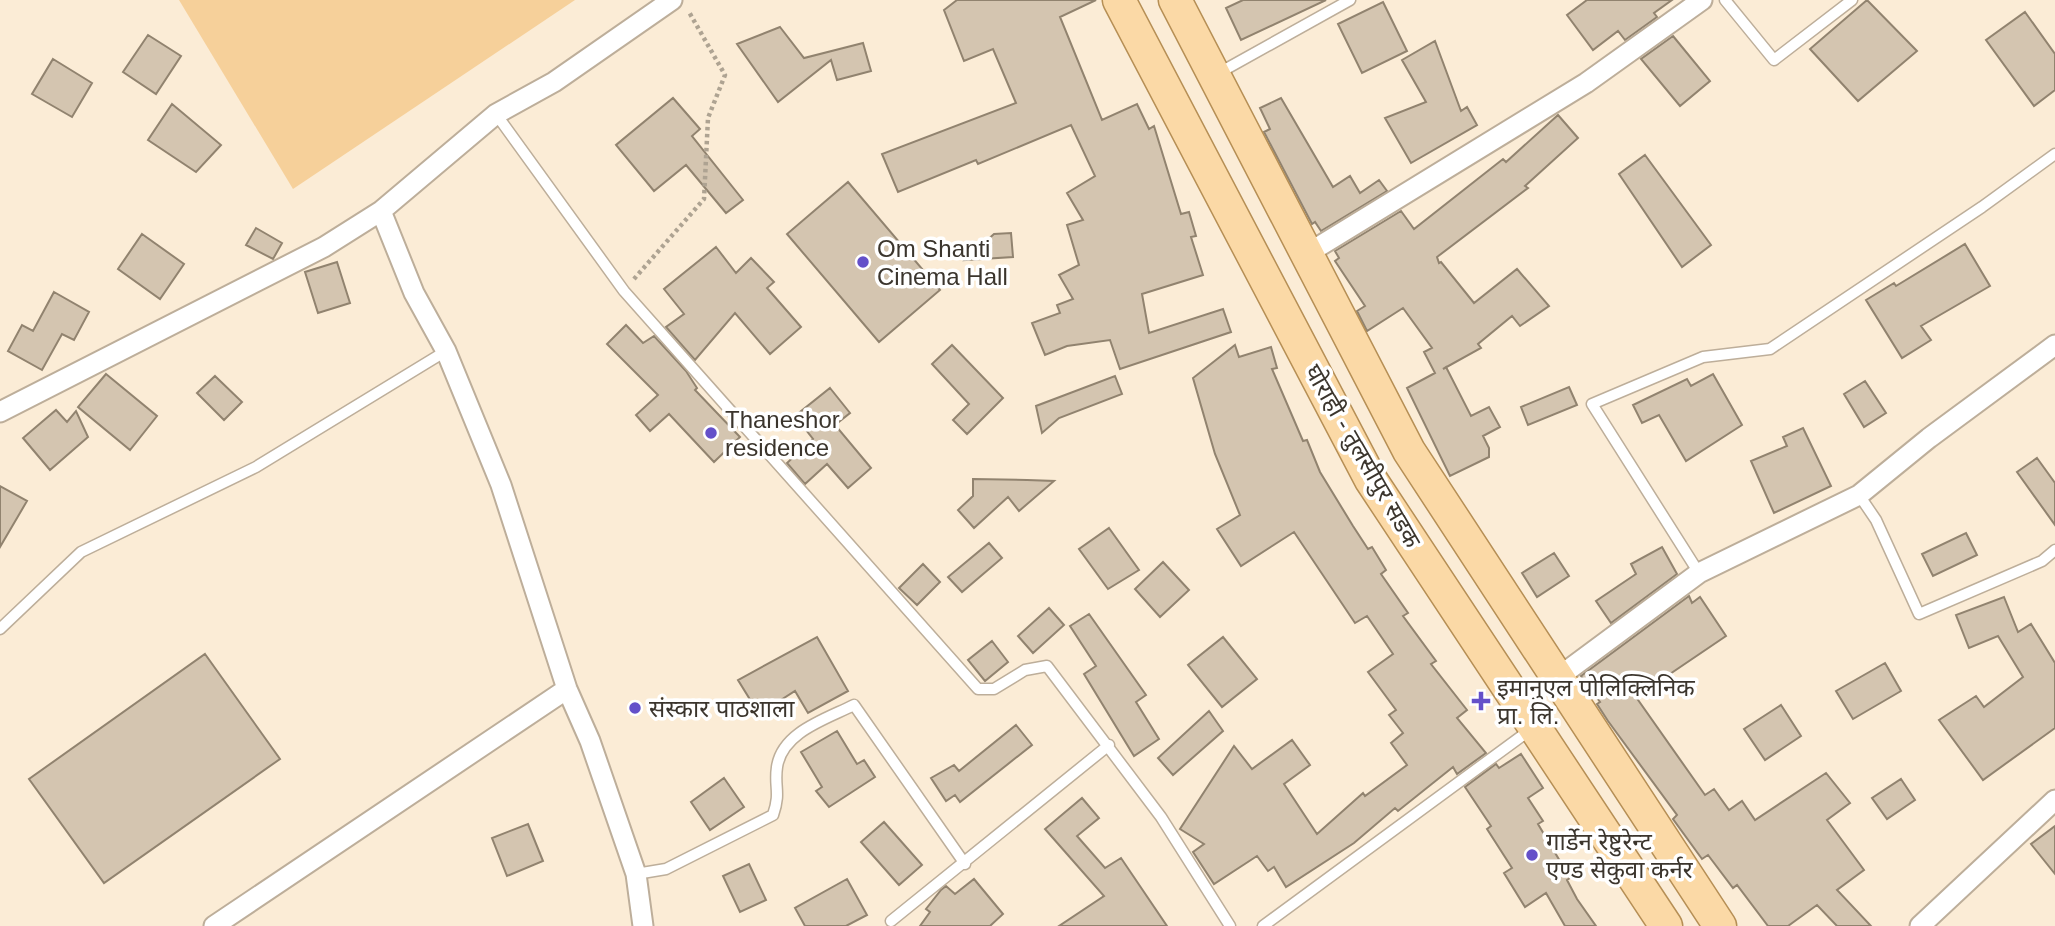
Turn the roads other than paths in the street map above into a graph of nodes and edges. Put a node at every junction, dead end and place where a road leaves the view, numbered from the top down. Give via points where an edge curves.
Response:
1 (1119, 0) edge
2 (1175, 0) edge
3 (1350, 0) edge
4 (1702, 0) edge
5 (1725, 0) edge
6 (1852, 0) edge
7 (680, 5) edge
8 (1213, 76) junction
9 (496, 114) junction
10 (2055, 154) edge
11 (381, 211) junction
12 (1305, 255) junction
13 (2055, 345) edge
14 (446, 351) junction
15 (0, 412) edge
16 (1859, 495) junction
17 (2055, 550) edge
18 (1699, 573) junction
19 (0, 629) edge
20 (1529, 637) junction
21 (1492, 664) junction
22 (1556, 678) junction
23 (567, 689) junction
24 (1533, 728) junction
25 (1109, 745) junction
26 (2055, 800) edge
27 (965, 864) junction
28 (636, 874) junction
29 (891, 922) dead end
30 (215, 926) edge
31 (643, 926) edge
32 (1230, 926) edge
33 (1262, 926) edge
34 (1666, 926) edge
35 (1720, 926) edge
36 (1920, 926) edge

1 - 21 main road, घोराही - तुलसीपुर सडक via 1371,480
2 - 8 main road, घोराही - तुलसीपुर सडक
3 - 8 lane
4 - 12 street via 1586,83
5 - 6 lane via 1774,60
7 - 9 street
8 - 12 main road, घोराही - तुलसीपुर सडक
9 - 11 street
9 - 25 lane via 624,291 978,689 994,688 1025,670 1047,666
10 - 18 lane via 1770,349 1703,357 1592,404
11 - 14 street via 414,293
11 - 15 street via 324,247
12 - 20 main road, घोराही - तुलसीपुर सडक via 1409,451
13 - 16 street
14 - 19 lane via 256,467 81,552
14 - 23 street via 501,485
16 - 17 lane via 1876,520 1919,614 2042,561
16 - 18 street
18 - 22 street
20 - 21 main road
20 - 22 main road, घोराही - तुलसीपुर सडक
21 - 24 main road, घोराही - तुलसीपुर सडक
22 - 35 main road, घोराही - तुलसीपुर सडक
23 - 28 street
23 - 30 street
24 - 33 lane
24 - 34 main road, घोराही - तुलसीपुर सडक
25 - 27 lane
25 - 32 lane
26 - 36 street
27 - 28 lane via 854,705 799,732 779,754 779,796 773,815 666,869
27 - 29 lane
28 - 31 street

